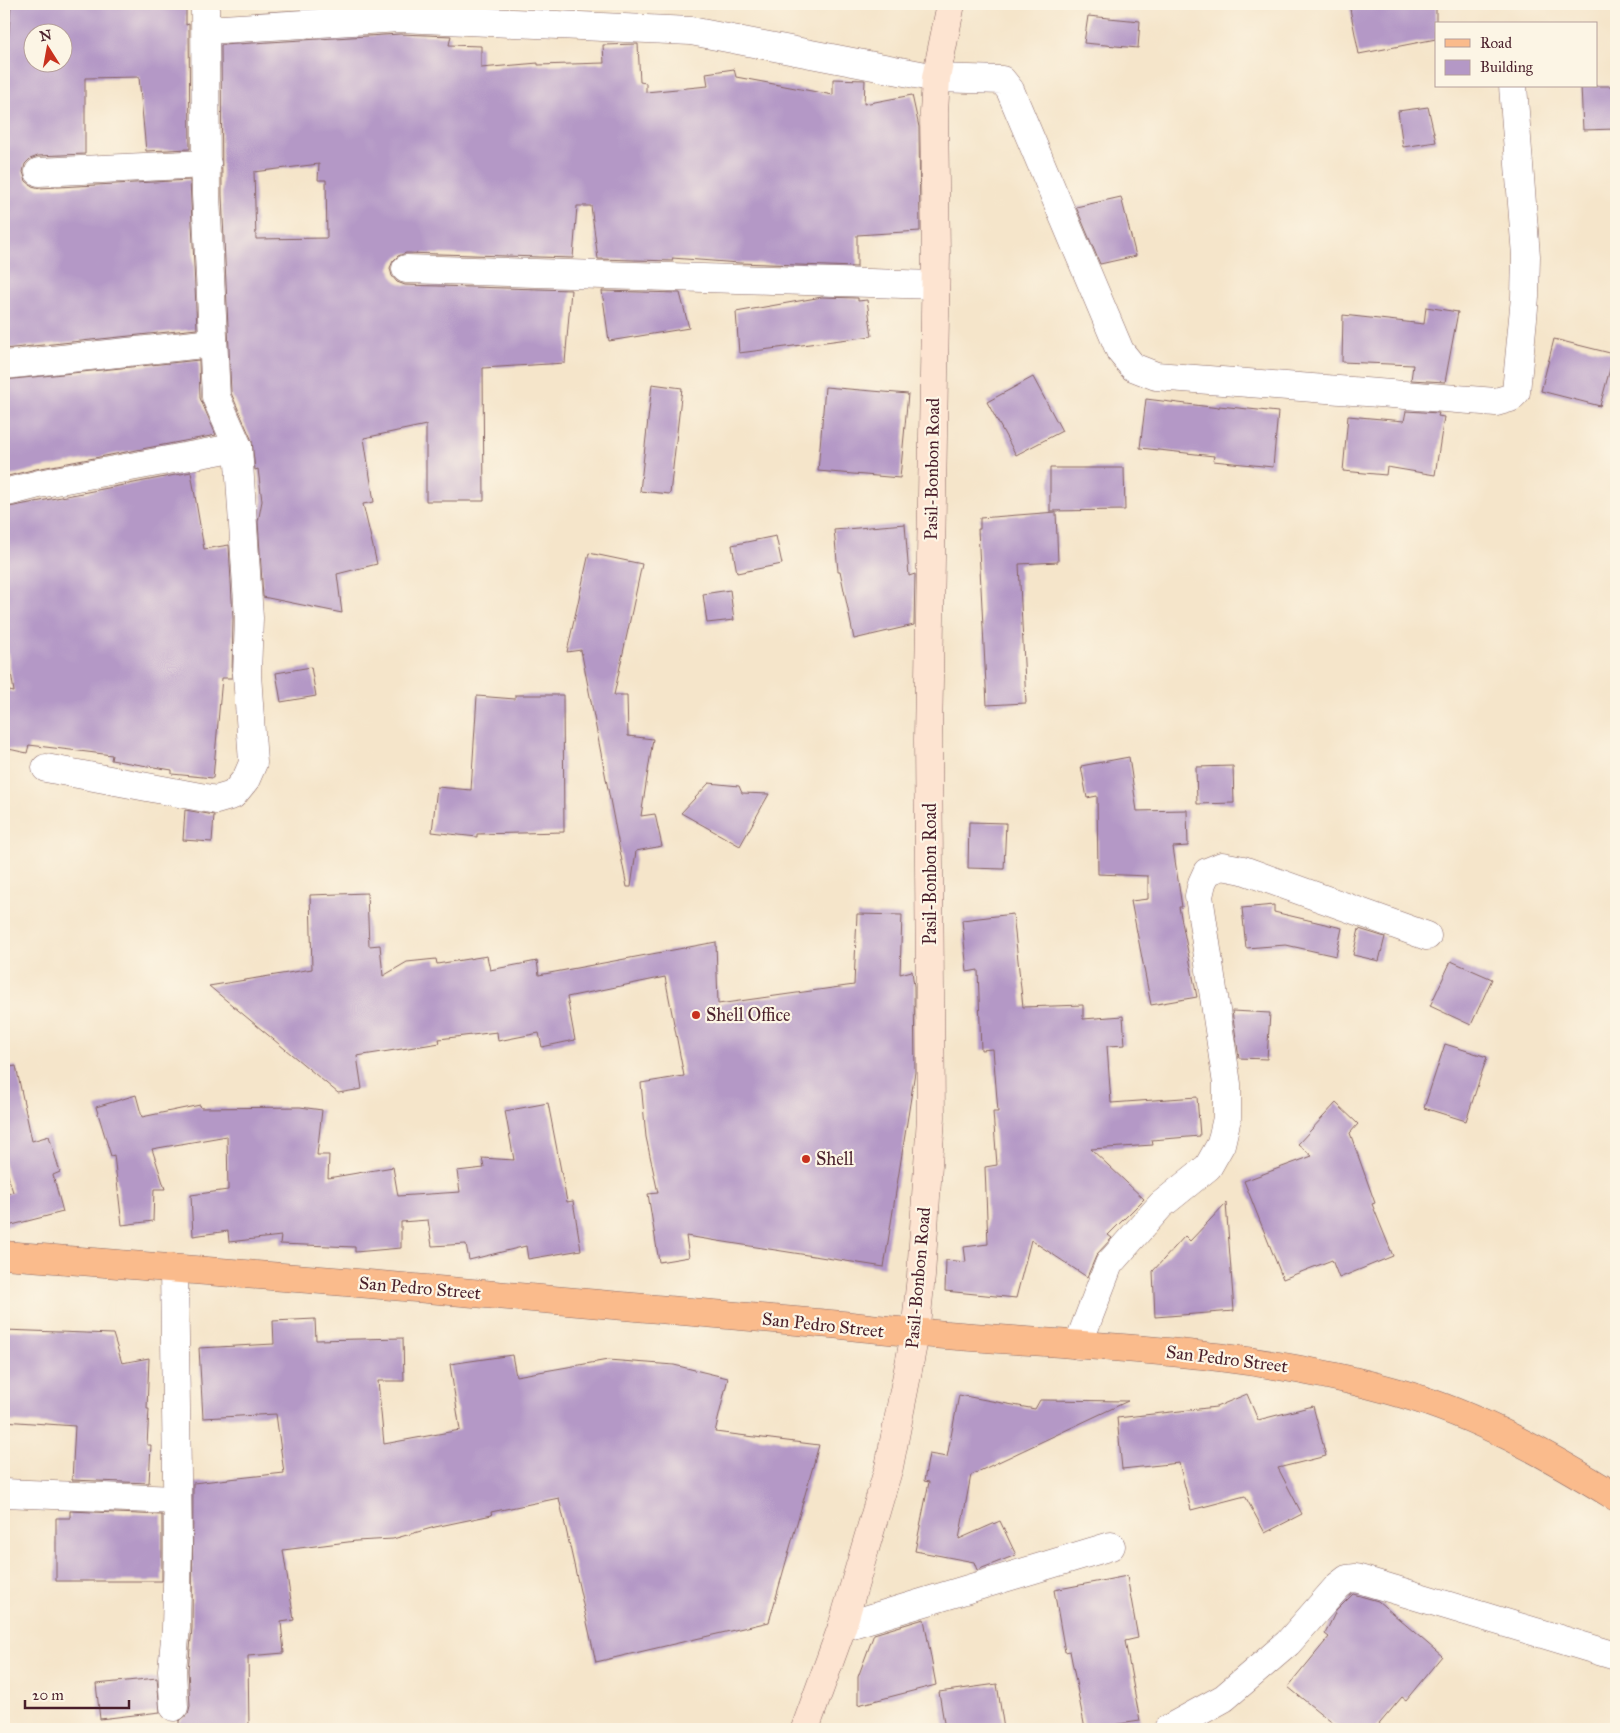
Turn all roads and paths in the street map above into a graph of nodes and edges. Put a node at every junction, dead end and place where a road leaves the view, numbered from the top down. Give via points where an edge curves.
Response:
1 (951, 4) edge
2 (205, 17) edge
3 (936, 78) junction
4 (1514, 88) edge
5 (206, 164) junction
6 (39, 172) dead end
7 (406, 270) dead end
8 (935, 285) junction
9 (213, 343) junction
10 (4, 366) edge
11 (238, 447) junction
12 (4, 493) edge
13 (46, 768) dead end
14 (1427, 936) dead end
15 (4, 1255) edge
16 (174, 1270) junction
17 (915, 1334) junction
18 (1078, 1345) junction
19 (4, 1493) edge
20 (1616, 1497) edge
21 (176, 1500) junction
22 (1111, 1546) dead end
23 (842, 1627) junction
24 (1616, 1656) edge
25 (174, 1707) dead end
26 (806, 1729) edge
27 (1168, 1729) edge

1 - 3 street, Pasil-Bonbon Road
2 - 3 street via 400,18 691,31
2 - 5 street
3 - 4 street via 1002,80 1006,84 1120,350 1133,367 1156,376 1496,402 1510,398 1516,392 1525,297 1526,256
3 - 8 street, Pasil-Bonbon Road
5 - 6 street
5 - 9 street
7 - 8 street
8 - 17 street, Pasil-Bonbon Road via 928,740 931,1117
9 - 10 street
9 - 11 street via 216,397
11 - 12 street
11 - 13 street via 249,618 248,674 253,763 246,779 233,795 216,800
14 - 18 street via 1243,870 1222,866 1207,872 1200,896 1227,1084 1227,1118 1221,1144 1208,1167 1161,1205 1109,1264
15 - 16 main road, San Pedro Street
16 - 17 main road, San Pedro Street via 346,1282
16 - 21 street
17 - 18 main road, San Pedro Street
17 - 23 street, Pasil-Bonbon Road via 889,1467
18 - 20 main road, San Pedro Street via 1198,1354 1264,1363 1354,1380 1404,1394 1536,1448
19 - 21 street
21 - 25 street
22 - 23 street
23 - 26 street, Pasil-Bonbon Road
24 - 27 street via 1356,1578 1347,1579 1288,1643 1224,1698

